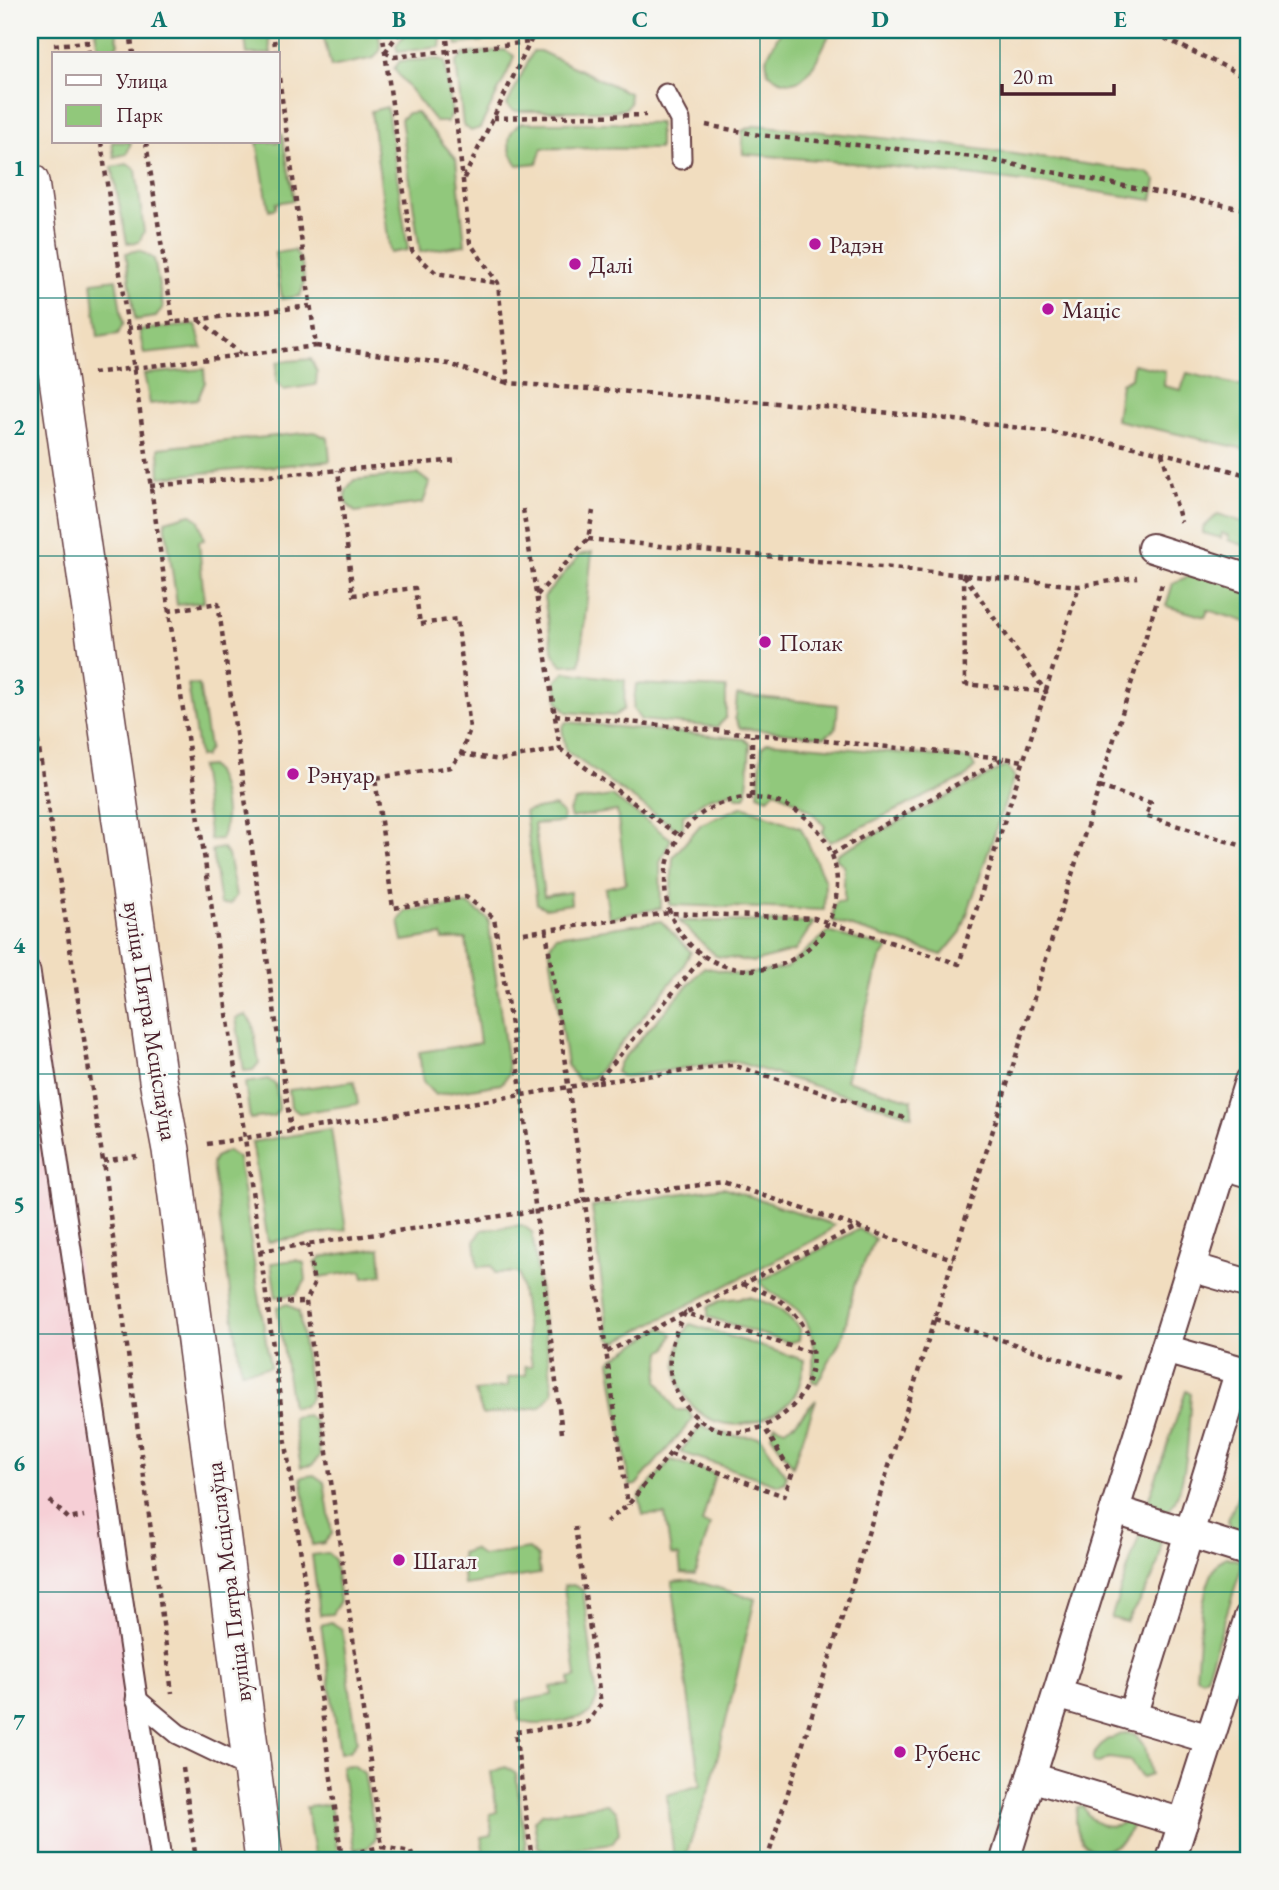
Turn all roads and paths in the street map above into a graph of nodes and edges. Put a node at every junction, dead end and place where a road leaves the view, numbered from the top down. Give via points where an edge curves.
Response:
1 (86, 30) edge
2 (130, 30) edge
3 (273, 30) edge
4 (382, 30) edge
5 (401, 30) edge
6 (446, 30) edge
7 (536, 30) edge
8 (1147, 30) edge
9 (88, 42) junction
10 (530, 43) junction
11 (54, 45) dead end
12 (448, 51) junction
13 (89, 52) edge
14 (133, 52) edge
15 (276, 52) edge
16 (385, 52) junction
17 (1249, 78) edge
18 (280, 86) edge
19 (666, 94) dead end
20 (493, 118) junction
21 (681, 120) junction
22 (101, 144) edge
23 (146, 144) edge
24 (681, 159) dead end
25 (463, 179) junction
26 (30, 182) edge
27 (1249, 210) edge
28 (498, 283) junction
29 (310, 306) junction
30 (199, 320) junction
31 (173, 323) junction
32 (127, 328) junction
33 (316, 346) junction
34 (241, 355) junction
35 (133, 368) junction
36 (508, 383) junction
37 (1162, 453) junction
38 (459, 460) dead end
39 (338, 470) junction
40 (1249, 476) edge
41 (150, 486) junction
42 (523, 509) dead end
43 (593, 511) dead end
44 (588, 539) junction
45 (1162, 551) junction
46 (964, 575) junction
47 (1144, 575) dead end
48 (1249, 579) edge
49 (1079, 586) junction
50 (536, 596) junction
51 (168, 611) junction
52 (30, 691) edge
53 (1046, 692) junction
54 (555, 715) junction
55 (752, 735) junction
56 (560, 749) junction
57 (461, 754) junction
58 (1004, 758) junction
59 (1024, 761) junction
60 (1099, 787) junction
61 (752, 797) junction
62 (679, 835) junction
63 (1249, 848) edge
64 (832, 854) junction
65 (669, 913) junction
66 (828, 923) junction
67 (546, 930) junction
68 (524, 933) dead end
69 (704, 956) junction
70 (30, 971) edge
71 (1249, 1081) edge
72 (597, 1082) junction
73 (568, 1086) junction
74 (522, 1095) junction
75 (908, 1119) dead end
76 (291, 1131) junction
77 (245, 1138) junction
78 (1236, 1169) edge
79 (585, 1200) junction
80 (534, 1212) junction
81 (859, 1226) junction
82 (308, 1244) junction
83 (260, 1251) junction
84 (953, 1259) junction
85 (1191, 1267) junction
86 (743, 1284) junction
87 (1249, 1284) edge
88 (306, 1302) junction
89 (267, 1303) junction
90 (685, 1313) junction
91 (935, 1319) junction
92 (1166, 1349) junction
93 (607, 1352) junction
94 (811, 1353) junction
95 (1245, 1371) edge
96 (1153, 1388) junction
97 (699, 1418) junction
98 (764, 1427) junction
99 (562, 1433) dead end
100 (670, 1454) junction
101 (628, 1505) junction
102 (1115, 1510) junction
103 (606, 1522) dead end
104 (575, 1527) dead end
105 (1189, 1533) junction
106 (1249, 1552) edge
107 (1249, 1617) edge
108 (1057, 1694) junction
109 (136, 1699) junction
110 (1132, 1716) junction
111 (178, 1734) junction
112 (1210, 1739) junction
113 (251, 1769) junction
114 (1031, 1777) junction
115 (1183, 1823) junction
116 (382, 1847) junction
117 (341, 1858) edge
118 (161, 1860) edge
119 (196, 1860) edge
120 (264, 1860) edge
121 (412, 1860) edge
122 (532, 1860) edge
123 (767, 1860) edge
124 (1005, 1860) edge
125 (1171, 1860) edge

1 - 9 path
2 - 14 path
3 - 15 path
4 - 16 path
5 - 16 path
6 - 12 path
7 - 10 path
8 - 17 path
9 - 11 path
9 - 13 path
10 - 12 path
10 - 20 path
12 - 16 path via 394,57
12 - 25 path
16 - 28 path via 412,251 436,273
18 - 29 path
19 - 21 lane
20 - 21 path via 655,115
20 - 25 path
21 - 24 lane
21 - 27 path via 759,135 974,157
22 - 32 path
23 - 31 path
25 - 28 path via 470,243
26 - 113 street, вуліца Пятра Мсціслаўца via 158,1080 172,1150
28 - 36 path
29 - 30 path
29 - 33 path
30 - 31 path
30 - 34 path
31 - 32 path
32 - 35 path
33 - 34 path
33 - 36 path via 449,365
34 - 35 path
35 - 41 path
36 - 37 path via 1006,425
37 - 40 path
37 - 45 path via 1182,519
38 - 39 path
39 - 41 path
39 - 57 path via 354,595 415,588 420,624 457,619 470,729
41 - 51 path
42 - 50 path
43 - 44 path
44 - 46 path
44 - 50 path
45 - 48 street
45 - 60 path
46 - 49 path
46 - 53 path
46 - 53 path via 965,684
47 - 49 path
49 - 53 path
50 - 54 path
51 - 76 path via 218,603
51 - 77 path
52 - 111 path via 103,1161
53 - 59 path
54 - 55 path
54 - 56 path
55 - 58 path
55 - 61 path
56 - 57 path via 500,760
56 - 62 path
57 - 74 path via 452,767 374,778 393,908 466,897 494,918
58 - 59 path
58 - 64 path
59 - 66 path via 959,964
60 - 63 path via 1151,803 1146,817
60 - 84 path
61 - 62 path via 718,804
61 - 64 path via 786,805 805,817
62 - 65 path via 665,874
64 - 66 path via 837,889
65 - 66 path via 814,918
65 - 67 path
65 - 69 path via 685,940
66 - 69 path via 796,958 773,967 725,967
67 - 68 path
67 - 73 path
69 - 72 path
70 - 109 lane
71 - 78 street
72 - 73 path
72 - 75 path via 732,1065
73 - 74 path
73 - 79 path
74 - 76 path
74 - 80 path
76 - 77 path
77 - 83 path
78 - 85 street
79 - 80 path
79 - 81 path via 723,1182
79 - 93 path
80 - 82 path
80 - 99 path
81 - 84 path
81 - 86 path
82 - 83 path
82 - 88 path via 314,1284
83 - 89 path
84 - 91 path
85 - 87 street
85 - 92 street
86 - 90 path
86 - 94 path via 784,1304 806,1332
88 - 89 path
88 - 116 path
89 - 117 path
90 - 93 path
90 - 94 path
90 - 97 path via 669,1353 670,1372 685,1405
91 - 96 path
91 - 123 path
92 - 95 street
92 - 96 street
93 - 101 path
94 - 98 path via 809,1377 797,1404
95 - 105 street
96 - 102 street
97 - 98 path via 730,1431
97 - 100 path
98 - 100 path via 792,1474 784,1496
100 - 101 path
101 - 103 path
102 - 105 street
102 - 108 street
104 - 122 path via 601,1704 588,1722 515,1732
105 - 106 street
105 - 110 street
107 - 112 street
108 - 110 street
108 - 114 street
109 - 111 lane
109 - 118 lane
110 - 112 street
111 - 113 lane
111 - 119 path
112 - 115 street
113 - 120 street, вуліца Пятра Мсціслаўца
114 - 115 street
114 - 124 street
115 - 125 street
116 - 117 path
116 - 121 path via 411,1852

